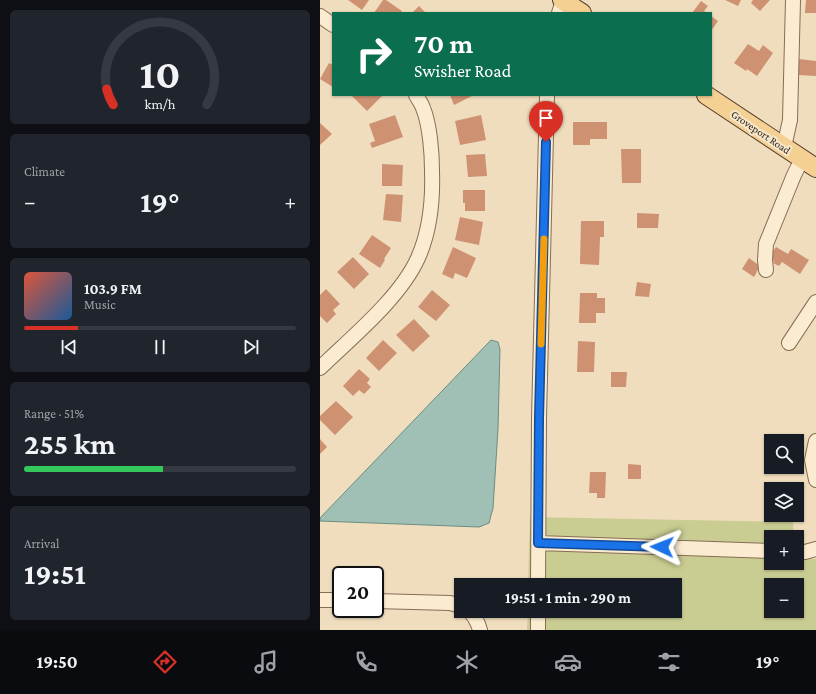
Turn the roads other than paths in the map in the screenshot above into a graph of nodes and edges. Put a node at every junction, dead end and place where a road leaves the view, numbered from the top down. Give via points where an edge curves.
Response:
1 (793, 0) edge
2 (561, 5) edge
3 (579, 12) edge
4 (320, 16) edge
5 (332, 24) edge
6 (417, 96) edge
7 (547, 96) edge
8 (708, 96) edge
9 (784, 147) junction
10 (809, 164) edge
11 (766, 270) dead end
12 (816, 302) edge
13 (790, 343) dead end
14 (320, 368) edge
15 (816, 441) edge
16 (816, 480) edge
17 (538, 543) junction
18 (816, 549) edge
19 (764, 551) edge
20 (804, 552) edge
21 (538, 578) edge
22 (320, 600) edge
23 (332, 600) edge
24 (384, 601) edge
25 (454, 605) edge
26 (474, 618) edge
27 (538, 618) edge
28 (480, 630) edge
29 (538, 630) edge

1 - 9 street via 790,120
2 - 3 main road
4 - 5 street
6 - 14 street via 424,109 432,156 430,215 425,238 410,274 386,304
7 - 17 street
8 - 9 main road, Groveport Road
9 - 10 main road, Groveport Road
10 - 11 street via 791,181 766,244
12 - 13 street
15 - 16 street via 812,460
17 - 19 street
17 - 21 street
18 - 20 street
22 - 23 street
24 - 25 street
26 - 28 street
27 - 29 street

